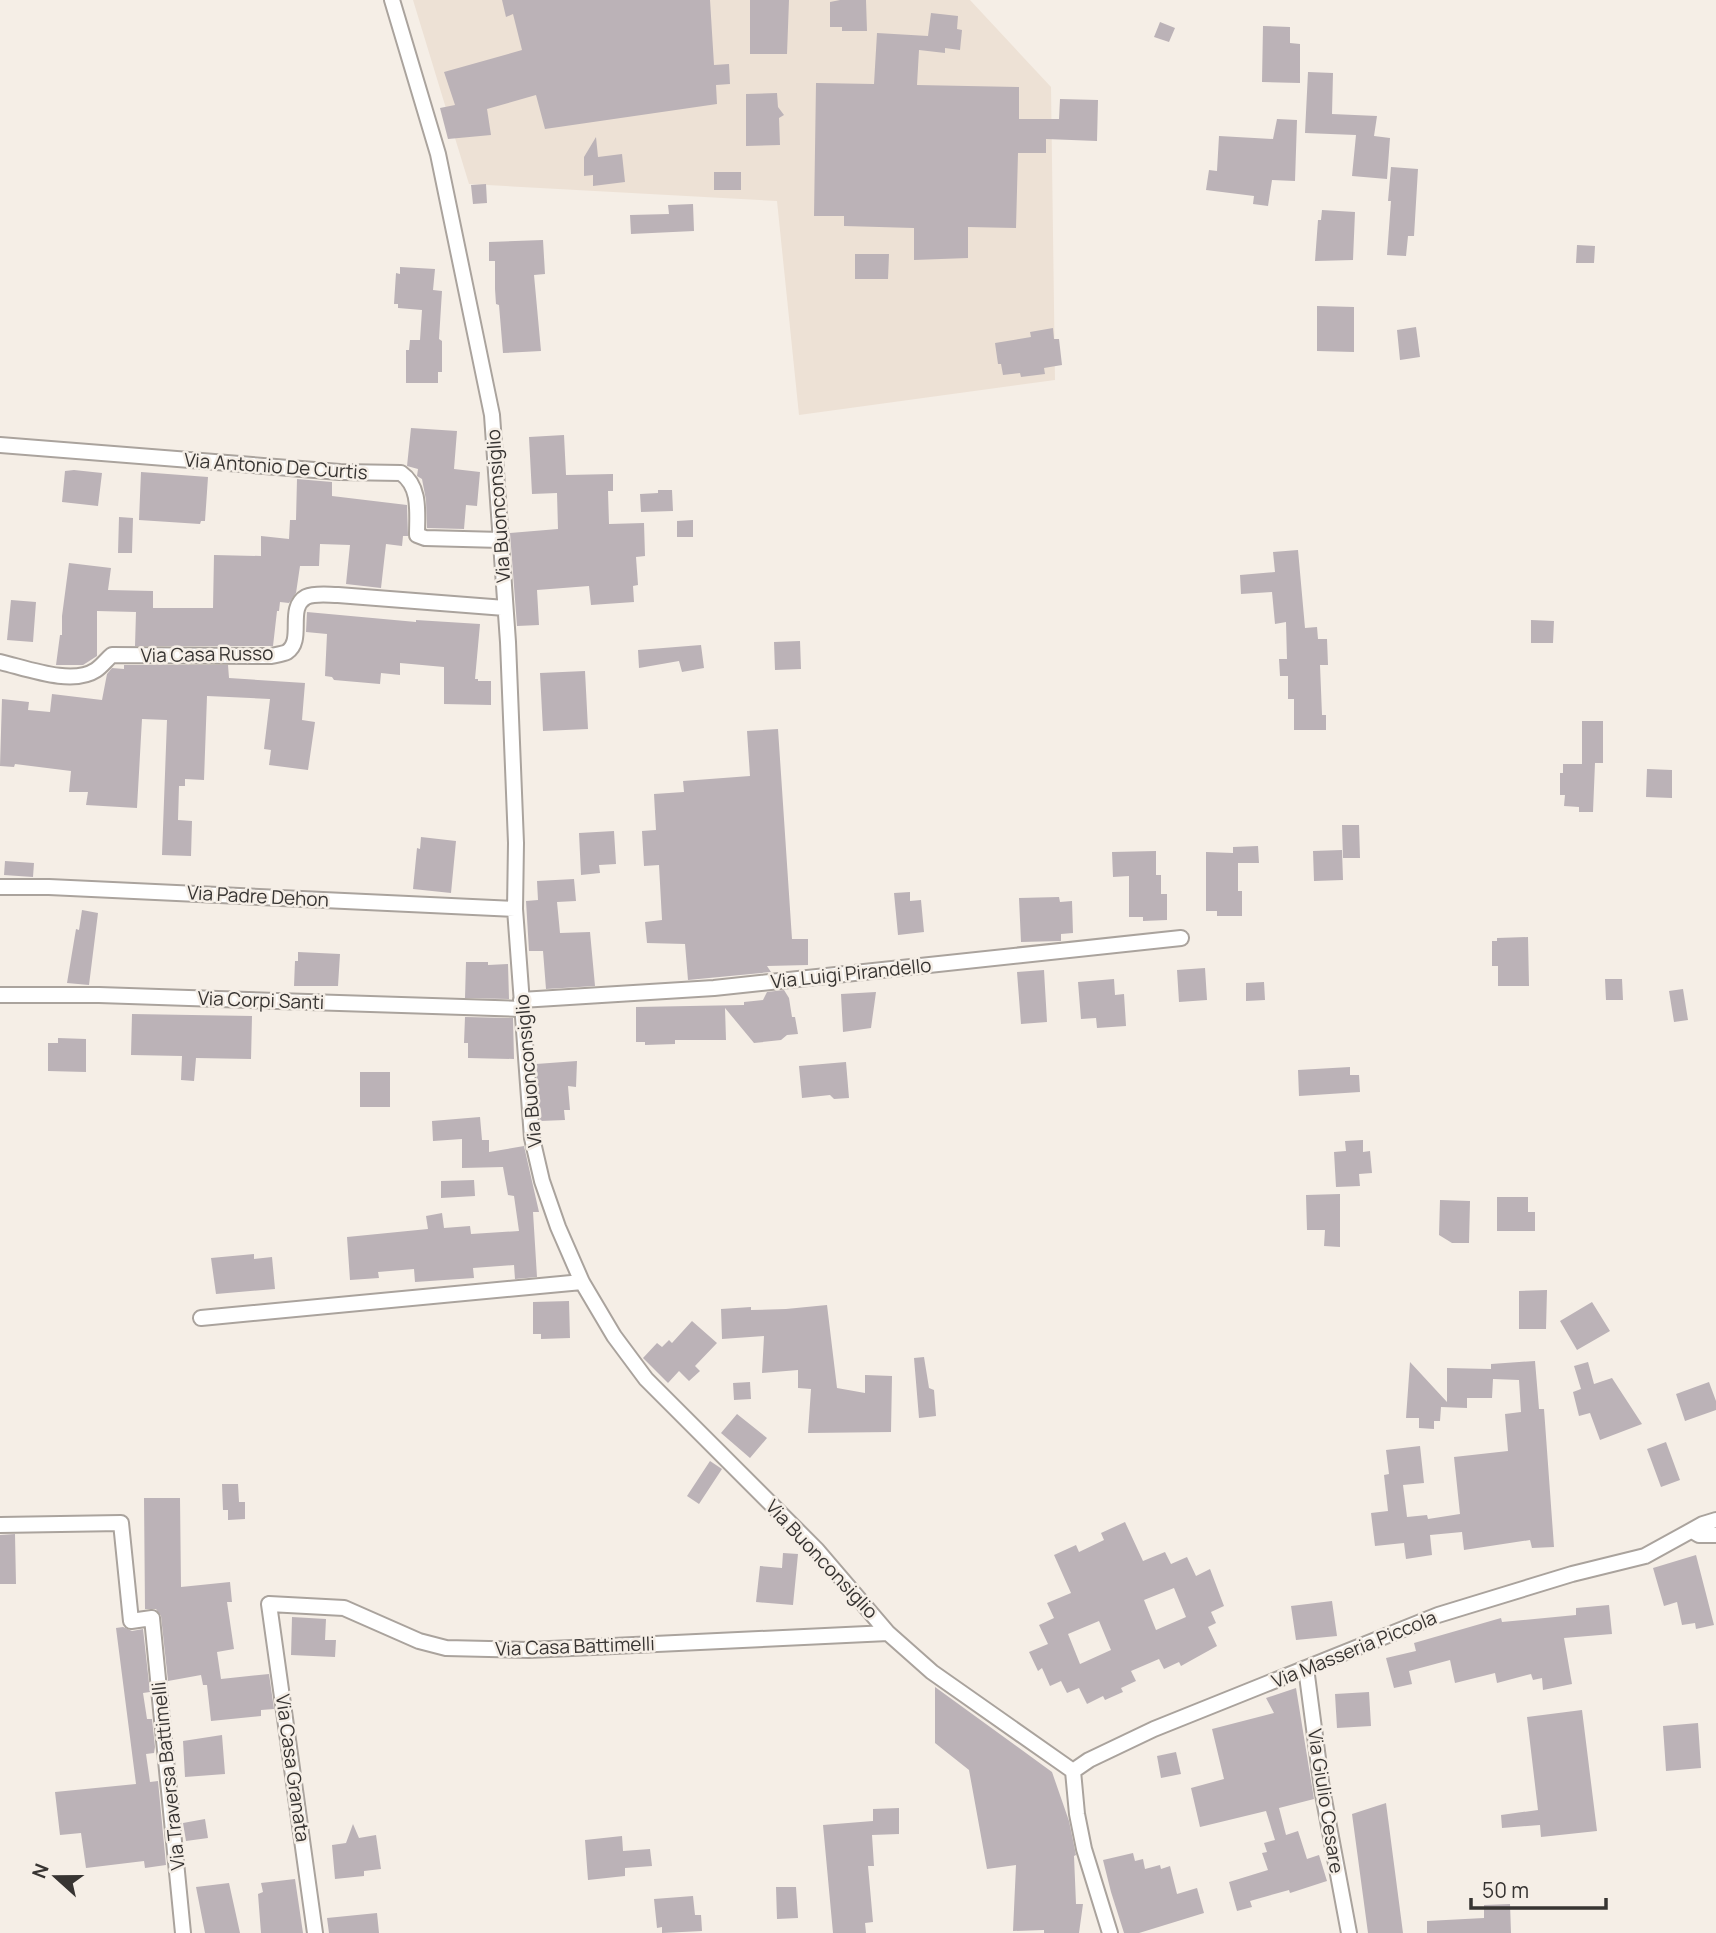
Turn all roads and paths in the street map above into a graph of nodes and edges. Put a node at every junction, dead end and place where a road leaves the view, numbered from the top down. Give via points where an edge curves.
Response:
1 (393, 0) edge
2 (0, 445) edge
3 (501, 540) junction
4 (505, 608) junction
5 (0, 662) edge
6 (0, 887) edge
7 (515, 909) junction
8 (1181, 938) dead end
9 (0, 995) edge
10 (522, 1004) junction
11 (582, 1282) junction
12 (201, 1318) dead end
13 (1716, 1520) edge
14 (0, 1525) edge
15 (1692, 1531) junction
16 (1716, 1535) edge
17 (269, 1604) joint
18 (888, 1633) junction
19 (1306, 1668) junction
20 (1073, 1772) junction
21 (183, 1933) edge
22 (315, 1933) edge
23 (1110, 1933) edge
24 (1349, 1933) edge

1 - 3 street, Via Buonconsiglio via 438,154 492,415
2 - 3 street, Via Antonio De Curtis via 401,474 416,491 417,535
3 - 4 street, Via Buonconsiglio
4 - 5 street, Via Casa Russo via 314,595 297,607 294,643 287,652 271,656 112,655 95,671 71,675 48,675
4 - 7 street, Via Buonconsiglio
6 - 7 street, Via Padre Dehon
7 - 10 street, Via Buonconsiglio
8 - 10 street, Via Luigi Pirandello
9 - 10 street, Via Corpi Santi
10 - 11 street, Via Buonconsiglio via 532,1138 541,1181
11 - 12 street
11 - 18 street, Via Buonconsiglio via 646,1379 817,1550
13 - 15 street, Via Masseria Piccola
14 - 21 street, Via Traversa Battimelli via 121,1523 131,1621 152,1618
15 - 16 street
15 - 19 street, Via Masseria Piccola via 1645,1556 1438,1615
17 - 18 street, Via Casa Battimelli via 344,1608 446,1648 529,1650
17 - 22 street, Via Casa Granata
18 - 20 street, Via Buonconsiglio via 932,1672
19 - 20 street, Via Masseria Piccola via 1154,1729
19 - 24 street, Via Giulio Cesare via 1322,1789
20 - 23 street via 1084,1849

